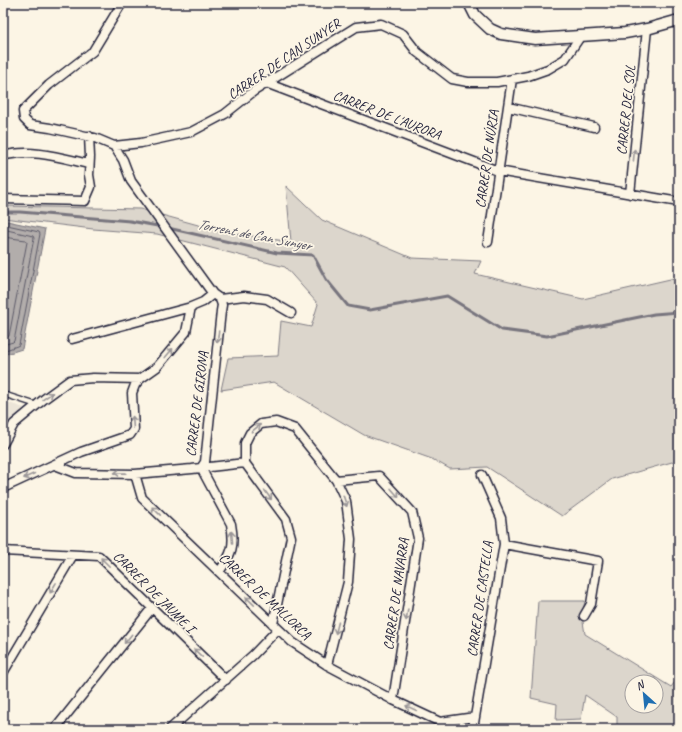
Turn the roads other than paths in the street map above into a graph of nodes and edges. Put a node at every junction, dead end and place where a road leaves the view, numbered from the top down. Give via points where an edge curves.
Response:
1 (122, 3) edge
2 (469, 3) edge
3 (679, 20) edge
4 (647, 29) junction
5 (580, 36) junction
6 (512, 79) junction
7 (266, 83) junction
8 (508, 107) junction
9 (594, 127) dead end
10 (89, 136) junction
11 (114, 146) junction
12 (3, 156) edge
13 (90, 164) junction
14 (498, 171) junction
15 (630, 194) junction
16 (3, 199) edge
17 (679, 202) edge
18 (488, 242) dead end
19 (216, 297) junction
20 (191, 307) junction
21 (291, 313) dead end
22 (72, 339) dead end
23 (140, 379) junction
24 (3, 394) edge
25 (37, 405) junction
26 (3, 444) edge
27 (245, 463) junction
28 (55, 464) junction
29 (201, 468) junction
30 (135, 474) junction
31 (482, 475) dead end
32 (336, 480) junction
33 (3, 488) edge
34 (504, 544) junction
35 (3, 551) edge
36 (73, 555) junction
37 (219, 572) junction
38 (152, 608) junction
39 (584, 616) dead end
40 (275, 626) junction
41 (327, 665) junction
42 (3, 673) edge
43 (226, 680) junction
44 (394, 700) junction
45 (475, 717) junction
46 (55, 729) edge
47 (171, 729) edge
48 (473, 729) edge

1 - 10 street via 93,51 49,85 23,111 24,119 30,125
2 - 5 street via 475,15 502,34 535,39
3 - 4 street
4 - 5 street
15 -> 4 street, CARRER DEL SOL
5 - 6 street, CARRER DE CAN SUNYER via 565,59 548,69
6 - 7 street, CARRER DE CAN SUNYER via 468,82 452,79 417,52 403,34 382,24 356,27
6 - 8 street, CARRER DE NÚRIA
7 - 11 street, CARRER DE CAN SUNYER via 226,114 191,132
7 - 14 street, CARRER DE L'AURORA
8 - 9 street
8 - 14 street, CARRER DE NÚRIA
10 - 11 street
10 - 13 street
11 - 19 street via 131,181
12 - 13 street via 12,153 40,154
13 - 16 street via 91,187 86,201
14 - 15 street, CARRER DE L'AURORA
14 - 18 street, CARRER DE NÚRIA
15 - 17 street, CARRER DE L'AURORA
19 - 20 street
19 - 21 street via 244,296 267,299
19 -> 29 street, CARRER DE GIRONA via 222,305 205,462
20 - 22 street
23 -> 20 street via 157,367 186,332
25 -> 23 street via 70,380
28 -> 23 street via 81,452 130,436 134,429 132,393
24 - 25 lane
25 - 26 street via 14,424
27 - 29 street
27 -> 32 street via 245,443 250,433 261,424 276,422 295,429
27 -> 40 street via 286,519 291,537
30 -> 28 street via 76,473
28 -> 33 street
29 - 30 street
37 -> 29 street, CARRER DE GIRONA via 228,560 233,534 231,524
37 -> 30 street, CARRER DE MALLORCA via 142,498
31 - 34 street, CARRER DE CASTELLA via 500,518
32 -> 41 street via 346,501 352,539 348,582
32 -> 44 street, CARRER DE NAVARRA via 379,476 412,512 414,519 418,538
34 - 39 street via 598,561 591,604
34 - 45 street, CARRER DE CASTELLA
35 - 36 street, CARRER DE JAUME I
38 -> 36 street, CARRER DE JAUME I via 99,556
36 -> 42 street
40 -> 37 street, CARRER DE MALLORCA
43 -> 38 street, CARRER DE JAUME I
38 -> 46 street
40 - 41 street, CARRER DE MALLORCA via 292,642
40 - 43 street via 253,656
41 - 44 street, CARRER DE MALLORCA
43 - 47 street
45 -> 44 street, CARRER DE MALLORCA via 440,722
45 - 48 street, CARRER DE CASTELLA

